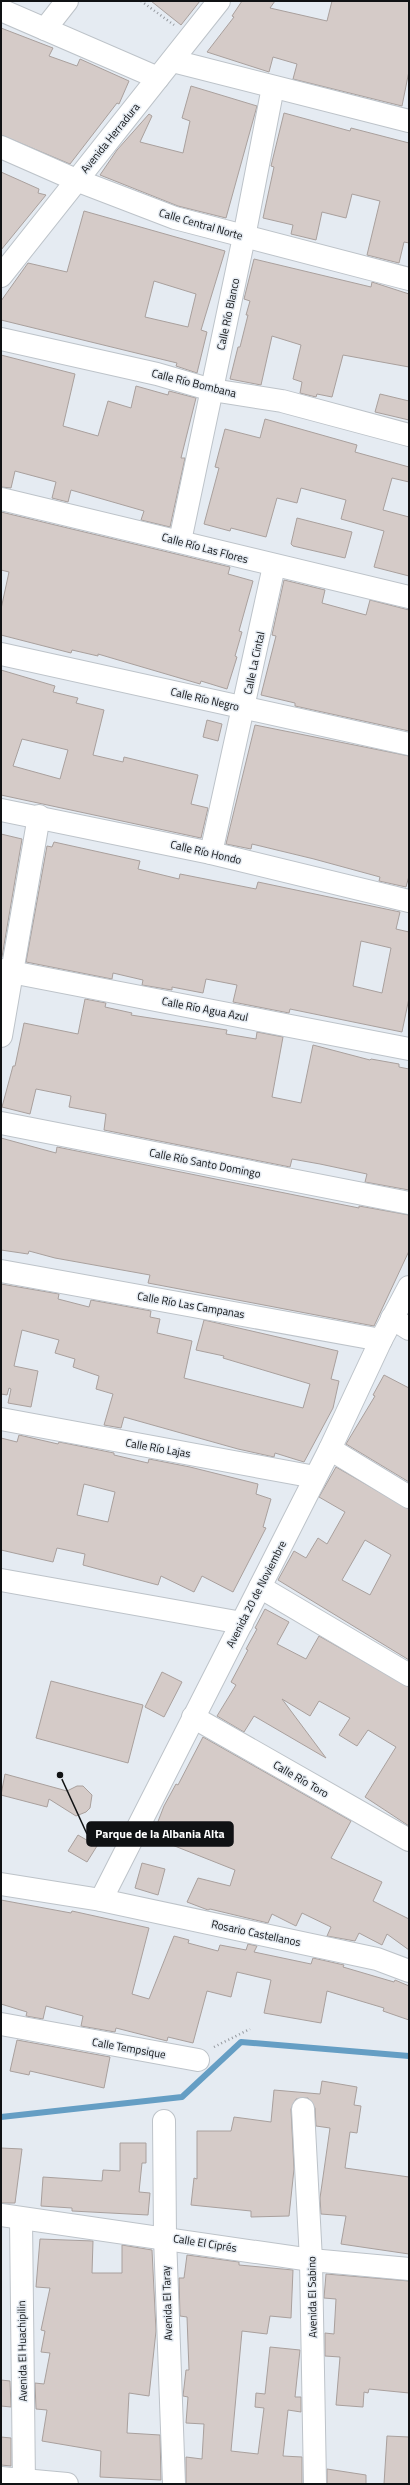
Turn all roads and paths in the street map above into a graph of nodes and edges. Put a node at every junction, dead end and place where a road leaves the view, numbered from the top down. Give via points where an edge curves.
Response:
1 (67, 1) edge
2 (141, 1) edge
3 (219, 1) edge
4 (1, 10) edge
5 (45, 29) junction
6 (191, 37) junction
7 (173, 61) junction
8 (158, 78) junction
9 (273, 87) junction
10 (409, 121) edge
11 (1, 147) edge
12 (76, 180) junction
13 (244, 236) junction
14 (1, 276) edge
15 (409, 279) edge
16 (1, 339) edge
17 (212, 390) junction
18 (409, 435) edge
19 (1, 499) edge
20 (180, 541) junction
21 (274, 566) junction
22 (409, 597) edge
23 (1, 654) edge
24 (244, 708) junction
25 (409, 744) edge
26 (1, 810) edge
27 (39, 816) junction
28 (211, 853) junction
29 (409, 901) edge
30 (6, 971) edge
31 (1, 1036) edge
32 (409, 1049) edge
33 (1, 1123) edge
34 (409, 1203) edge
35 (1, 1271) edge
36 (409, 1287) edge
37 (401, 1324) edge
38 (381, 1340) junction
39 (1, 1419) edge
40 (330, 1449) junction
41 (315, 1477) junction
42 (409, 1497) edge
43 (1, 1580) edge
44 (260, 1587) junction
45 (242, 1623) junction
46 (409, 1675) edge
47 (193, 1717) junction
48 (409, 1840) edge
49 (1, 1884) edge
50 (101, 1900) junction
51 (409, 1971) edge
52 (1, 2024) edge
53 (250, 2029) dead end
54 (198, 2060) joint
55 (303, 2109) dead end
56 (164, 2121) dead end
57 (11, 2217) edge
58 (165, 2237) junction
59 (311, 2260) junction
60 (409, 2268) edge
61 (1, 2478) edge
62 (24, 2481) edge
63 (67, 2484) edge
64 (174, 2484) edge
65 (315, 2484) edge

1 - 5 street
2 - 6 path
3 - 6 street, Avenida Herradura
4 - 5 street
5 - 8 street
6 - 7 street, Avenida Herradura
7 - 8 street, Avenida Herradura
7 - 9 street
8 - 12 street, Avenida Herradura
9 - 10 street
9 - 13 street, Calle Río Blanco
11 - 12 street, Calle Central Norte
12 - 13 street, Calle Central Norte via 175,218
12 - 14 street, Avenida Herradura
13 - 15 street, Calle Central Norte
13 - 17 street, Calle Río Blanco
16 - 17 street, Calle Río Bombana via 157,374
17 - 18 street, Calle Río Bombana via 282,401
17 - 20 street, Calle Río Blanco
19 - 20 street, Calle Río Las Flores
20 - 21 street, Calle Río Las Flores
21 - 22 street, Calle Río Las Flores
21 - 24 street, Calle La Cintal
23 - 24 street, Calle Río Negro
24 - 25 street, Calle Río Negro
24 - 28 street, Calle La Cintal
26 - 27 street, Calle Río Hondo
27 - 28 street, Calle Río Hondo
27 - 30 street
28 - 29 street, Calle Río Hondo
30 - 31 street
30 - 32 street, Calle Río Agua Azul
33 - 34 street, Calle Río Santo Domingo
35 - 38 street, Calle Río Las Campanas
36 - 37 street, Avenida 20 de Noviembre
37 - 38 street, Avenida 20 de Noviembre
38 - 40 street, Avenida 20 de Noviembre
39 - 41 street, Calle Río Lajas
40 - 41 street, Avenida 20 de Noviembre
40 - 42 street
41 - 44 street, Avenida 20 de Noviembre
43 - 45 street
44 - 45 street, Avenida 20 de Noviembre
44 - 46 street
45 - 47 street, Avenida 20 de Noviembre
47 - 48 street, Calle Río Toro
47 - 50 street, Avenida 20 de Noviembre
49 - 50 street, Rosario Castellanos
50 - 51 street, Rosario Castellanos via 378,1959
52 - 54 street, Calle Tempsique
53 - 54 path via 217,2045
55 - 59 street, Avenida El Sabino
56 - 58 street, Avenida El Taray
57 - 58 street, Calle El Ciprés
57 - 62 street, Avenida El Huachipilin
58 - 59 street, Calle El Ciprés
58 - 64 street, Avenida El Taray
59 - 60 street, Calle El Ciprés
59 - 65 street, Avenida El Sabino
61 - 62 street
62 - 63 street

